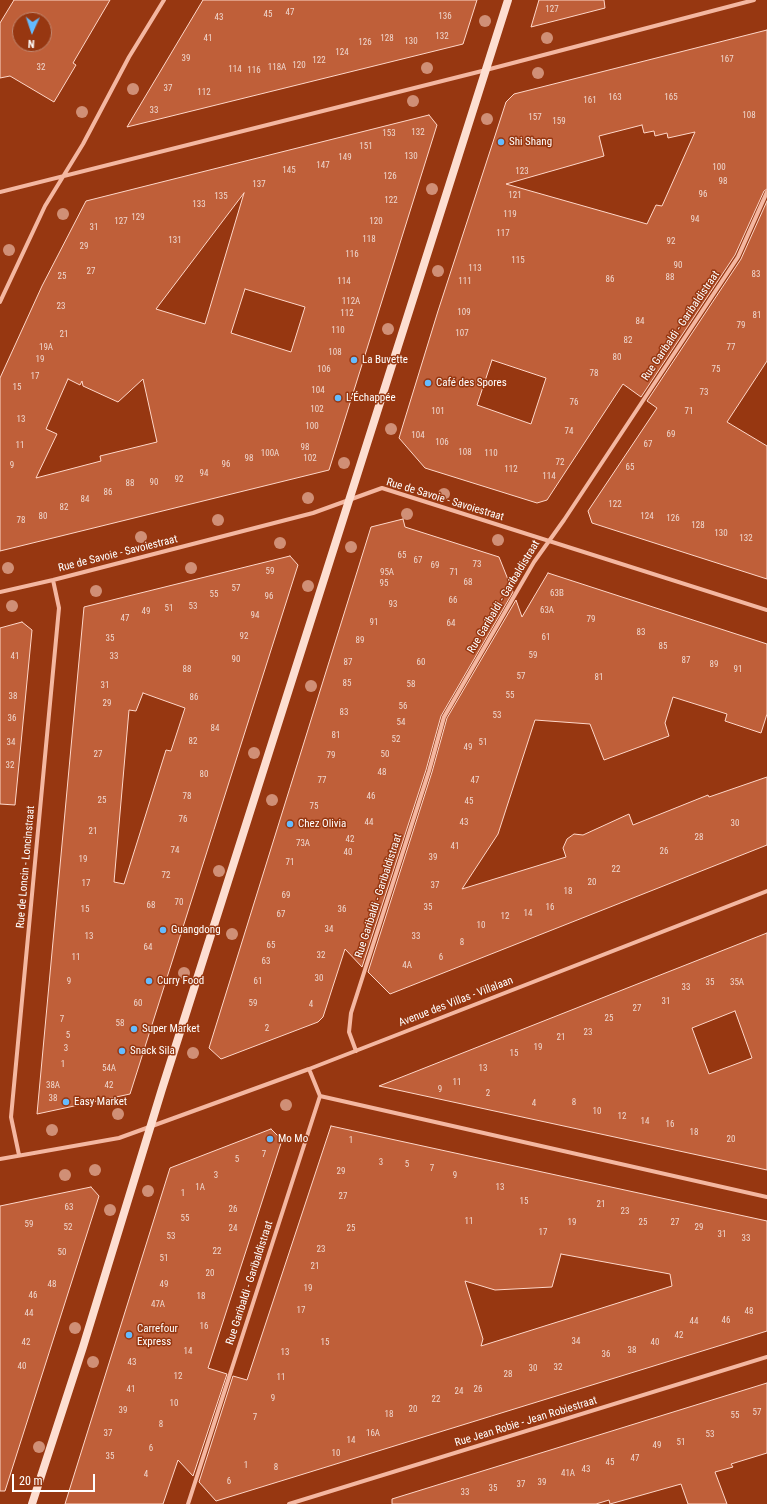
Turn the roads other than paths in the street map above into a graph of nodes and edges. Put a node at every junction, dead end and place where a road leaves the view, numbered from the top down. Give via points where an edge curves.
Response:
1 (164, 0) edge
2 (508, 0) edge
3 (754, 0) edge
4 (486, 70) junction
5 (63, 176) junction
6 (0, 192) edge
7 (767, 192) edge
8 (0, 302) edge
9 (349, 500) junction
10 (548, 542) junction
11 (53, 580) junction
12 (0, 592) edge
13 (767, 610) edge
14 (767, 891) edge
15 (356, 1051) junction
16 (309, 1069) junction
17 (320, 1096) junction
18 (151, 1126) junction
19 (19, 1155) junction
20 (0, 1159) edge
21 (767, 1197) edge
22 (767, 1357) edge
23 (32, 1504) edge
24 (188, 1504) edge
25 (289, 1504) edge

1 - 5 street
2 - 4 main road
3 - 4 street
4 - 5 street
4 - 9 main road
5 - 6 street
5 - 8 street via 45,206
7 - 10 street, Rue Garibaldi - Garibaldistraat via 738,257
9 - 10 street, Rue de Savoie - Savoiestraat via 382,488
9 - 11 street, Rue de Savoie - Savoiestraat via 313,513
9 - 18 main road
10 - 13 street, Rue de Savoie - Savoiestraat
10 - 15 street, Rue Garibaldi - Garibaldistraat via 444,717 351,1013 348,1032
11 - 12 street, Rue de Savoie - Savoiestraat
11 - 19 street, Rue de Loncin - Loncinstraat via 59,608 11,1117
14 - 15 street, Avenue des Villas - Villalaan
15 - 16 street, Avenue des Villas - Villalaan
16 - 17 street
16 - 18 street, Avenue des Villas - Villalaan
17 - 21 street
17 - 24 street, Rue Garibaldi - Garibaldistraat
18 - 19 street, Avenue des Villas - Villalaan via 119,1138
18 - 23 main road
19 - 20 street, Avenue des Villas - Villalaan
22 - 25 street, Rue Jean Robie - Jean Robiestraat

